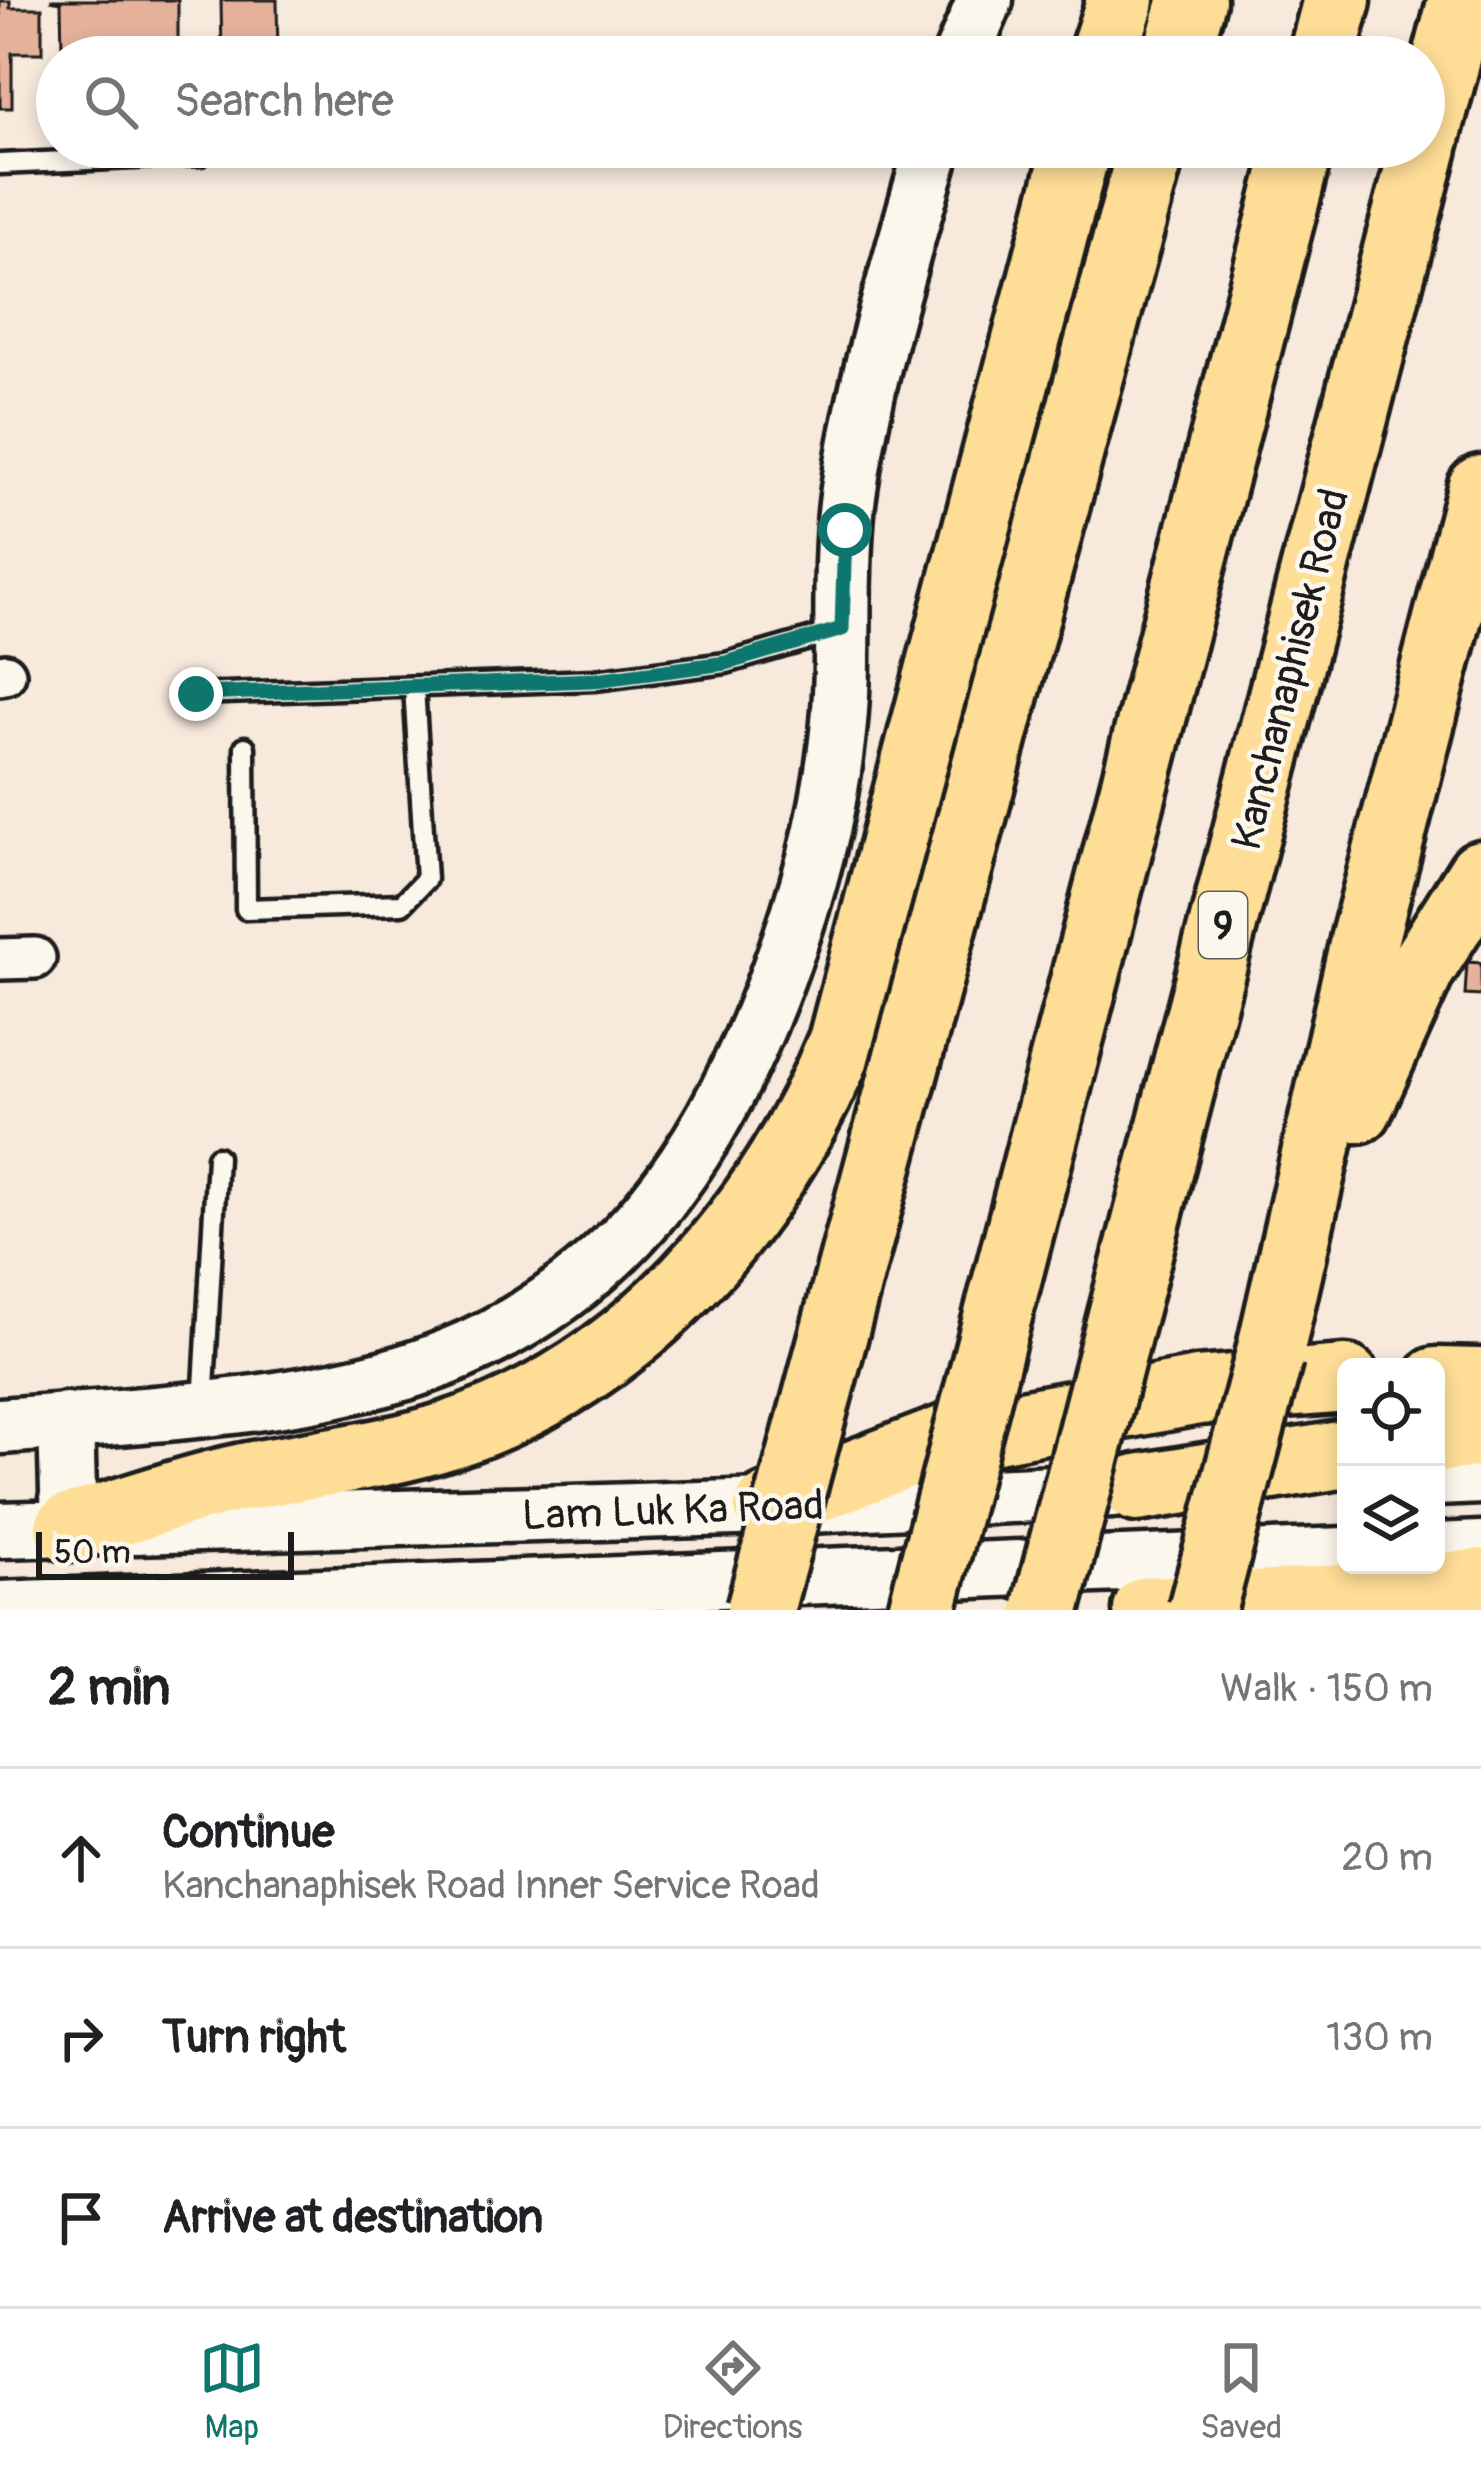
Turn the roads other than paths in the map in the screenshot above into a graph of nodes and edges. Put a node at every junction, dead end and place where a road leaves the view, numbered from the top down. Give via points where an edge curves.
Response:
1 (985, 0) edge
2 (1121, 0) edge
3 (1192, 0) edge
4 (1337, 0) edge
5 (1462, 0) edge
6 (970, 36) edge
7 (1109, 36) edge
8 (1182, 36) edge
9 (1328, 36) edge
10 (1445, 65) edge
11 (36, 162) edge
12 (0, 164) edge
13 (928, 168) edge
14 (1071, 168) edge
15 (1146, 168) edge
16 (1294, 168) edge
17 (1418, 168) edge
18 (1481, 489) edge
19 (842, 629) junction
20 (414, 687) junction
21 (196, 694) dead end
22 (245, 747) dead end
23 (1481, 874) edge
24 (217, 1157) dead end
25 (1269, 1357) junction
26 (1337, 1380) edge
27 (1445, 1381) edge
28 (1481, 1382) edge
29 (203, 1405) junction
30 (66, 1420) junction
31 (0, 1426) edge
32 (1337, 1455) edge
33 (1337, 1481) edge
34 (1137, 1488) junction
35 (768, 1507) junction
36 (69, 1528) junction
37 (0, 1530) edge
38 (1481, 1549) edge
39 (1445, 1551) edge
40 (1337, 1555) edge
41 (1481, 1582) edge
42 (324, 1603) edge
43 (0, 1609) edge
44 (760, 1610) edge
45 (922, 1610) edge
46 (1046, 1610) edge
47 (1147, 1610) edge
48 (1202, 1610) edge

1 - 6 main road
2 - 7 highway
3 - 8 highway
4 - 9 highway
5 - 10 highway, Kanchanaphisek Road / 9
11 - 12 lane
13 - 19 main road via 857,446
14 - 36 highway via 842,1041 788,1155 738,1226 626,1338 516,1408 406,1448 235,1479
15 - 44 highway, bridge
16 - 45 highway, bridge
17 - 46 highway, Kanchanaphisek Road / 9, bridge
18 - 25 highway via 1364,941
19 - 20 lane via 682,669
19 - 29 main road via 834,771 800,916 750,1054 710,1132 656,1207 572,1290 489,1339 385,1377
20 - 21 lane
20 - 22 lane via 426,879 401,904 247,909
23 - 25 highway via 1421,969 1372,1072
24 - 29 lane
25 - 48 highway, bridge
26 - 35 highway via 1198,1391 948,1438
27 - 28 highway
29 - 30 main road
30 - 31 main road
30 - 36 main road
32 - 34 highway
33 - 34 main road, Lam Luk Ka Road
34 - 35 main road, Lam Luk Ka Road
35 - 36 main road, Lam Luk Ka Road
36 - 37 main road, Lam Luk Ka Road
38 - 39 main road
40 - 42 main road, Lam Luk Ka Road
41 - 47 highway
42 - 43 main road, Lam Luk Ka Road

